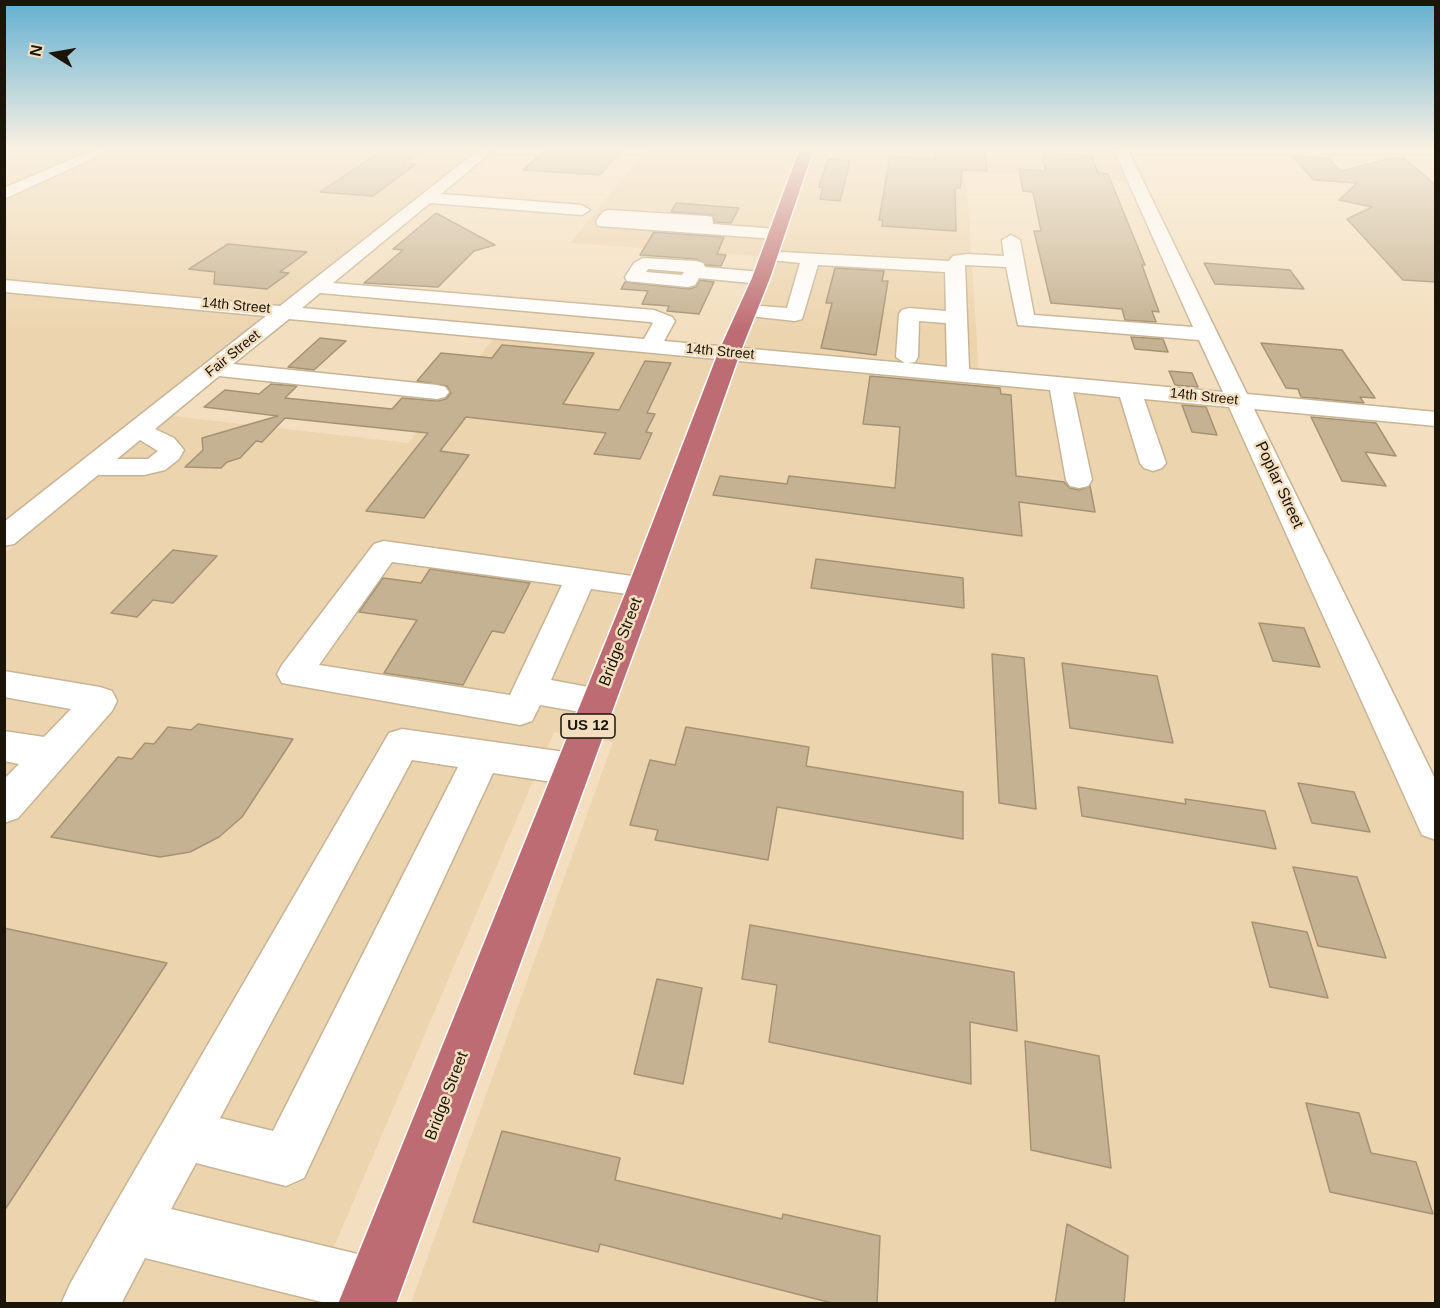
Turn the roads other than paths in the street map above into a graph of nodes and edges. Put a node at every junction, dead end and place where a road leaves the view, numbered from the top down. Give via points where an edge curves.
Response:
1 (412, 209) edge
2 (522, 209) edge
3 (568, 209) edge
4 (779, 209) edge
5 (1149, 209) edge
6 (582, 210) dead end
7 (511, 219) dead end
8 (702, 229) junction
9 (1011, 240) dead end
10 (760, 250) junction
11 (810, 258) junction
12 (1014, 262) junction
13 (954, 267) junction
14 (693, 272) dead end
15 (4, 286) edge
16 (315, 288) junction
17 (287, 310) junction
18 (747, 311) junction
19 (795, 315) junction
20 (956, 318) junction
21 (1209, 334) junction
22 (651, 345) junction
23 (786, 345) dead end
24 (729, 353) junction
25 (907, 357) dead end
26 (214, 369) junction
27 (958, 374) junction
28 (1060, 383) junction
29 (1129, 390) junction
30 (437, 392) dead end
31 (1240, 401) junction
32 (1436, 419) edge
33 (138, 430) junction
34 (1153, 463) dead end
35 (92, 467) junction
36 (1079, 480) dead end
37 (4, 537) edge
38 (581, 577) junction
39 (642, 586) junction
40 (4, 684) edge
41 (530, 690) junction
42 (598, 701) junction
43 (4, 746) edge
44 (52, 754) junction
45 (482, 756) junction
46 (572, 769) junction
47 (4, 806) edge
48 (1436, 823) edge
49 (184, 1135) junction
50 (132, 1227) junction
51 (370, 1295) edge
52 (90, 1304) edge

1 - 16 street, Fair Street
2 - 7 street
3 - 6 street
4 - 10 highway, Bridge Street / US 12
5 - 21 street, Poplar Street
8 - 8 street via 647,225 604,222 609,214 706,221
8 - 10 street
9 - 12 street
10 - 11 street
10 - 14 street
10 - 18 highway, Bridge Street / US 12
11 - 13 street
11 - 19 street
12 - 13 street via 967,259 959,260
12 - 21 street via 1025,321
13 - 20 street
15 - 17 street, 14th Street
16 - 17 street, Fair Street
16 - 22 street via 654,316 665,321
17 - 22 street, 14th Street
17 - 26 street, Fair Street
18 - 19 street
18 - 24 highway, Bridge Street / US 12
19 - 23 street
20 - 25 street via 909,314
20 - 27 street
21 - 31 street, Poplar Street
22 - 24 street, 14th Street
24 - 27 street, 14th Street
24 - 39 highway, Bridge Street / US 12
26 - 30 street
26 - 33 street, Fair Street
27 - 28 street, 14th Street
28 - 29 street, 14th Street
28 - 36 street
29 - 31 street, 14th Street
29 - 34 street
31 - 32 street, 14th Street
31 - 48 street, Poplar Street
33 - 35 street, Fair Street
33 - 35 street via 165,443 170,454 156,465 144,467
35 - 37 street, Fair Street
38 - 39 street
38 - 41 street
38 - 41 street via 384,551 294,674 520,711
39 - 42 highway, Bridge Street / US 12
40 - 44 street via 100,701
41 - 42 street
42 - 46 highway, Bridge Street / US 12
43 - 44 street
44 - 47 street
45 - 46 street
45 - 49 street via 402,744
45 - 49 street via 286,1160
46 - 51 highway, Bridge Street / US 12
49 - 50 street
50 - 51 street
50 - 52 street

